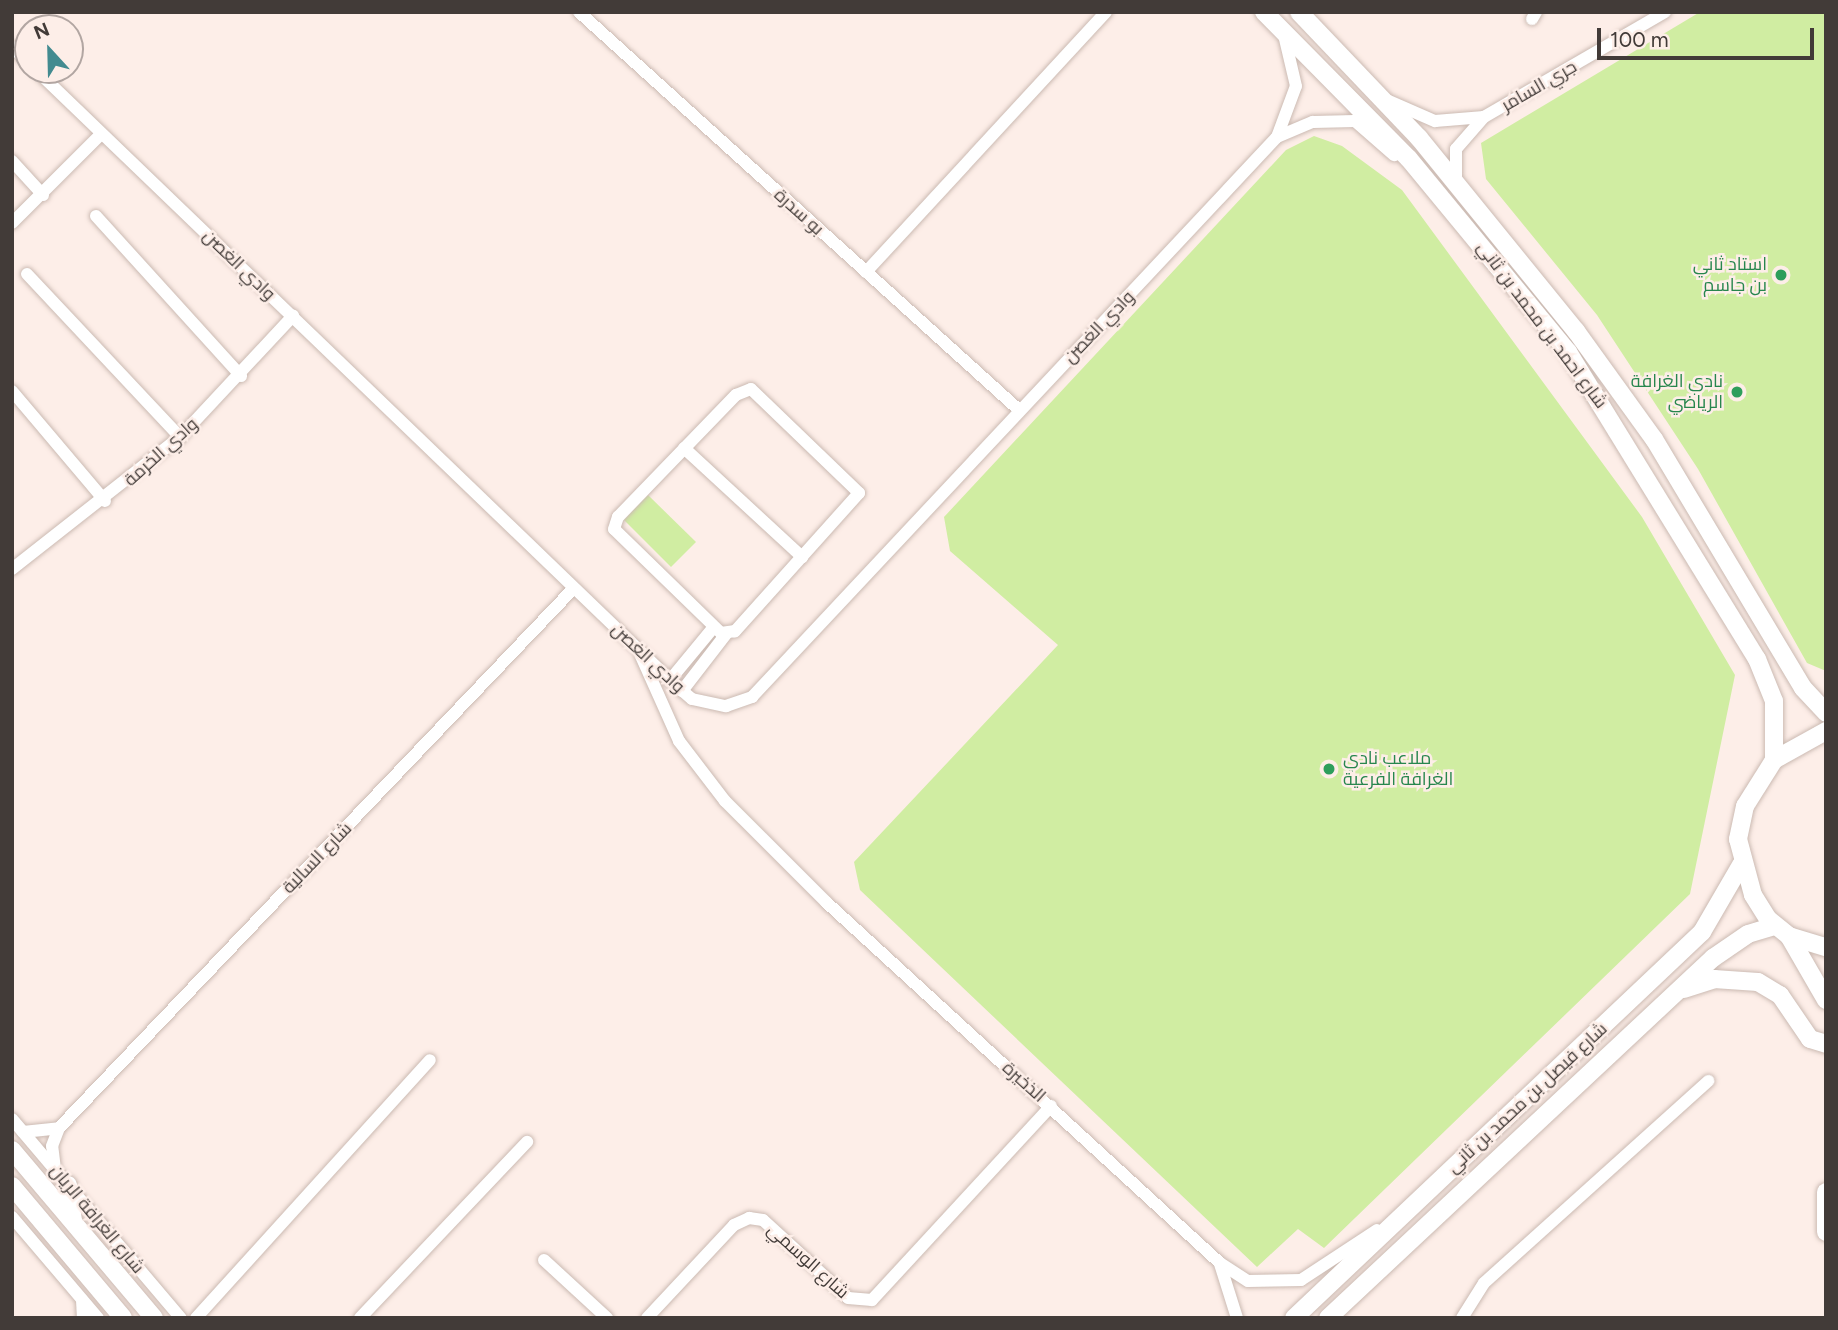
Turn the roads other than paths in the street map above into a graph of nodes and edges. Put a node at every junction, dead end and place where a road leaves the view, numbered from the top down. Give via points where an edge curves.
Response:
1 (579, 12) edge
2 (1106, 12) edge
3 (1264, 12) edge
4 (1299, 12) edge
5 (1665, 12) edge
6 (1282, 28) junction
7 (50, 84) edge
8 (1382, 98) junction
9 (1485, 117) junction
10 (101, 134) junction
11 (1277, 136) junction
12 (12, 161) edge
13 (1456, 180) junction
14 (43, 195) junction
15 (1440, 195) junction
16 (96, 216) dead end
17 (12, 223) edge
18 (866, 272) junction
19 (27, 274) dead end
20 (293, 316) junction
21 (241, 376) junction
22 (12, 391) edge
23 (1019, 410) junction
24 (180, 437) junction
25 (684, 448) junction
26 (105, 501) junction
27 (802, 557) junction
28 (12, 569) edge
29 (574, 588) junction
30 (713, 628) junction
31 (726, 634) junction
32 (640, 652) junction
33 (670, 680) junction
34 (682, 691) junction
35 (1826, 713) edge
36 (1826, 732) edge
37 (1774, 760) junction
38 (1741, 864) junction
39 (1782, 931) junction
40 (1826, 947) edge
41 (1675, 993) junction
42 (1826, 1000) edge
43 (1826, 1044) edge
44 (430, 1060) dead end
45 (1708, 1081) dead end
46 (1051, 1106) junction
47 (12, 1119) edge
48 (59, 1128) junction
49 (23, 1132) junction
50 (527, 1142) dead end
51 (12, 1150) edge
52 (55, 1170) junction
53 (68, 1185) junction
54 (12, 1186) edge
55 (1826, 1192) edge
56 (1414, 1204) junction
57 (12, 1217) edge
58 (73, 1221) junction
59 (1826, 1232) edge
60 (544, 1259) dead end
61 (1220, 1263) junction
62 (82, 1300) junction
63 (83, 1318) edge
64 (98, 1318) edge
65 (124, 1318) edge
66 (154, 1318) edge
67 (181, 1318) edge
68 (196, 1318) edge
69 (360, 1318) edge
70 (607, 1318) edge
71 (647, 1318) edge
72 (1237, 1318) edge
73 (1294, 1318) edge
74 (1328, 1318) edge
75 (1462, 1318) edge

1 - 18 street, بو سدرة
2 - 18 street
3 - 6 street, شارع احمد بن محمد بن ثاني
4 - 8 street, شارع احمد بن محمد بن ثاني
5 - 9 street, جري السامر
6 - 11 street, وادي الغصن via 1297,86
6 - 15 street, شارع احمد بن محمد بن ثاني
7 - 10 street, وادي الغصن
8 - 9 street, جري السامر via 1435,121
8 - 13 street, شارع احمد بن محمد بن ثاني
9 - 13 street, جري السامر via 1456,149
10 - 14 street
10 - 20 street, وادي الغصن
11 - 15 street, وادي الغصن via 1313,122 1355,121
11 - 23 street, وادي الغصن
12 - 14 street
13 - 35 street, شارع احمد بن محمد بن ثاني via 1654,439 1798,680
14 - 17 street
15 - 37 street, شارع احمد بن محمد بن ثاني via 1567,352 1707,572 1770,687
16 - 21 street
18 - 23 street, بو سدرة
19 - 24 street
20 - 21 street, وادي الخرمة
20 - 29 street, وادي الغصن
21 - 24 street, وادي الخرمة
22 - 26 street
23 - 34 street, وادي الغصن via 752,697 726,706
24 - 26 street, وادي الخرمة
25 - 27 street
25 - 27 street via 740,391 761,395 858,490
25 - 30 street via 618,517 614,529
26 - 28 street, وادي الخرمة
27 - 31 street
29 - 32 street, وادي الغصن
29 - 48 street, شارع السالية
30 - 31 street
30 - 33 street
31 - 34 street
32 - 33 street, وادي الغصن
32 - 46 street, الذخيرة via 662,709 692,761 826,902
33 - 34 street, وادي الغصن
36 - 37 street
37 - 38 street via 1745,806
38 - 39 street
38 - 56 street, شارع فيصل بن محمد بن ثاني via 1702,932
39 - 40 street
39 - 41 street, شارع فيصل بن محمد بن ثاني via 1738,939
39 - 42 street
41 - 43 street via 1714,979 1758,982 1787,1002 1810,1039
41 - 74 street, شارع فيصل بن محمد بن ثاني
44 - 68 street
45 - 75 street via 1484,1283
46 - 61 street, الذخيرة
46 - 71 street, شارع الوسمي via 872,1300 848,1298 762,1220 749,1218 734,1225
47 - 49 street, شارع الغرافة الريان
48 - 49 street
48 - 52 street via 52,1146
49 - 52 street, شارع الغرافة الريان
50 - 69 street
51 - 58 street, شارع الغرافة الريان
52 - 53 street, شارع الغرافة الريان
53 - 58 street
53 - 67 street, شارع الغرافة الريان
54 - 65 street
55 - 59 street
56 - 61 street, الذخيرة via 1301,1280 1248,1281
56 - 73 street, شارع فيصل بن محمد بن ثاني
57 - 62 street
58 - 66 street, شارع الغرافة الريان
60 - 70 street
61 - 72 street, الذخيرة
62 - 63 street
62 - 64 street

